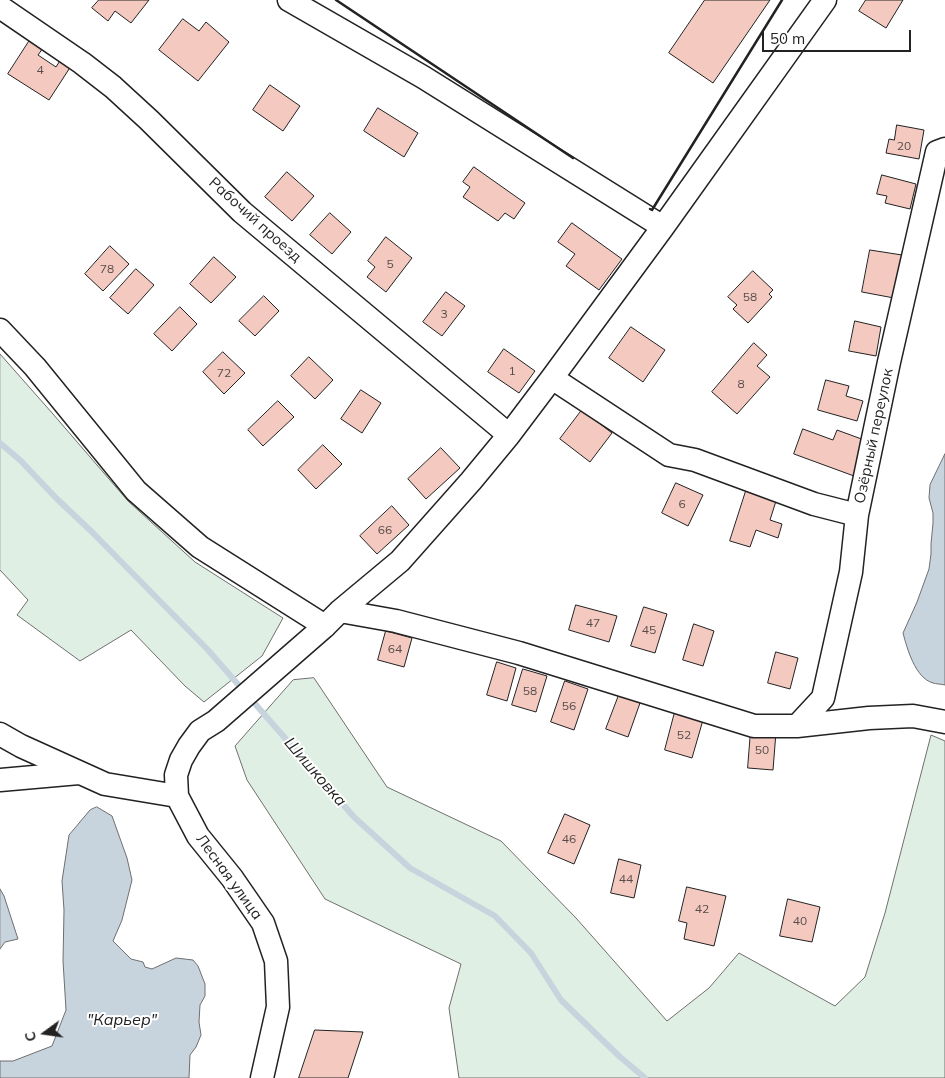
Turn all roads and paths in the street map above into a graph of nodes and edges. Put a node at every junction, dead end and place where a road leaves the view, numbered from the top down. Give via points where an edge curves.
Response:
1 (289, 0) edge
2 (825, 0) edge
3 (0, 7) edge
4 (945, 149) edge
5 (663, 227) junction
6 (0, 330) edge
7 (552, 378) junction
8 (509, 434) junction
9 (857, 515) junction
10 (332, 618) junction
11 (945, 722) edge
12 (797, 726) junction
13 (0, 734) edge
14 (80, 773) junction
15 (0, 780) edge
16 (177, 796) junction
17 (262, 1078) edge

1 - 5 street via 423,77
2 - 5 street, Лесная улица
3 - 8 street, Рабочий проезд via 113,87 242,212
4 - 9 street, Озёрный переулок via 937,152 935,160
5 - 7 street, Лесная улица
6 - 10 street via 35,367 136,491 200,547
7 - 8 street, Лесная улица
7 - 9 street, Озёрный переулок via 669,455 695,460 814,504
8 - 10 street, Лесная улица via 400,561
9 - 12 street via 851,572 822,698
10 - 12 street via 396,621 519,652 754,726
10 - 16 street, Лесная улица via 216,721 200,731 181,760 176,775
11 - 12 street via 913,716
13 - 14 street
14 - 15 street
14 - 16 street via 106,784
16 - 17 street, Лесная улица via 198,836 263,923 276,961 278,1007

